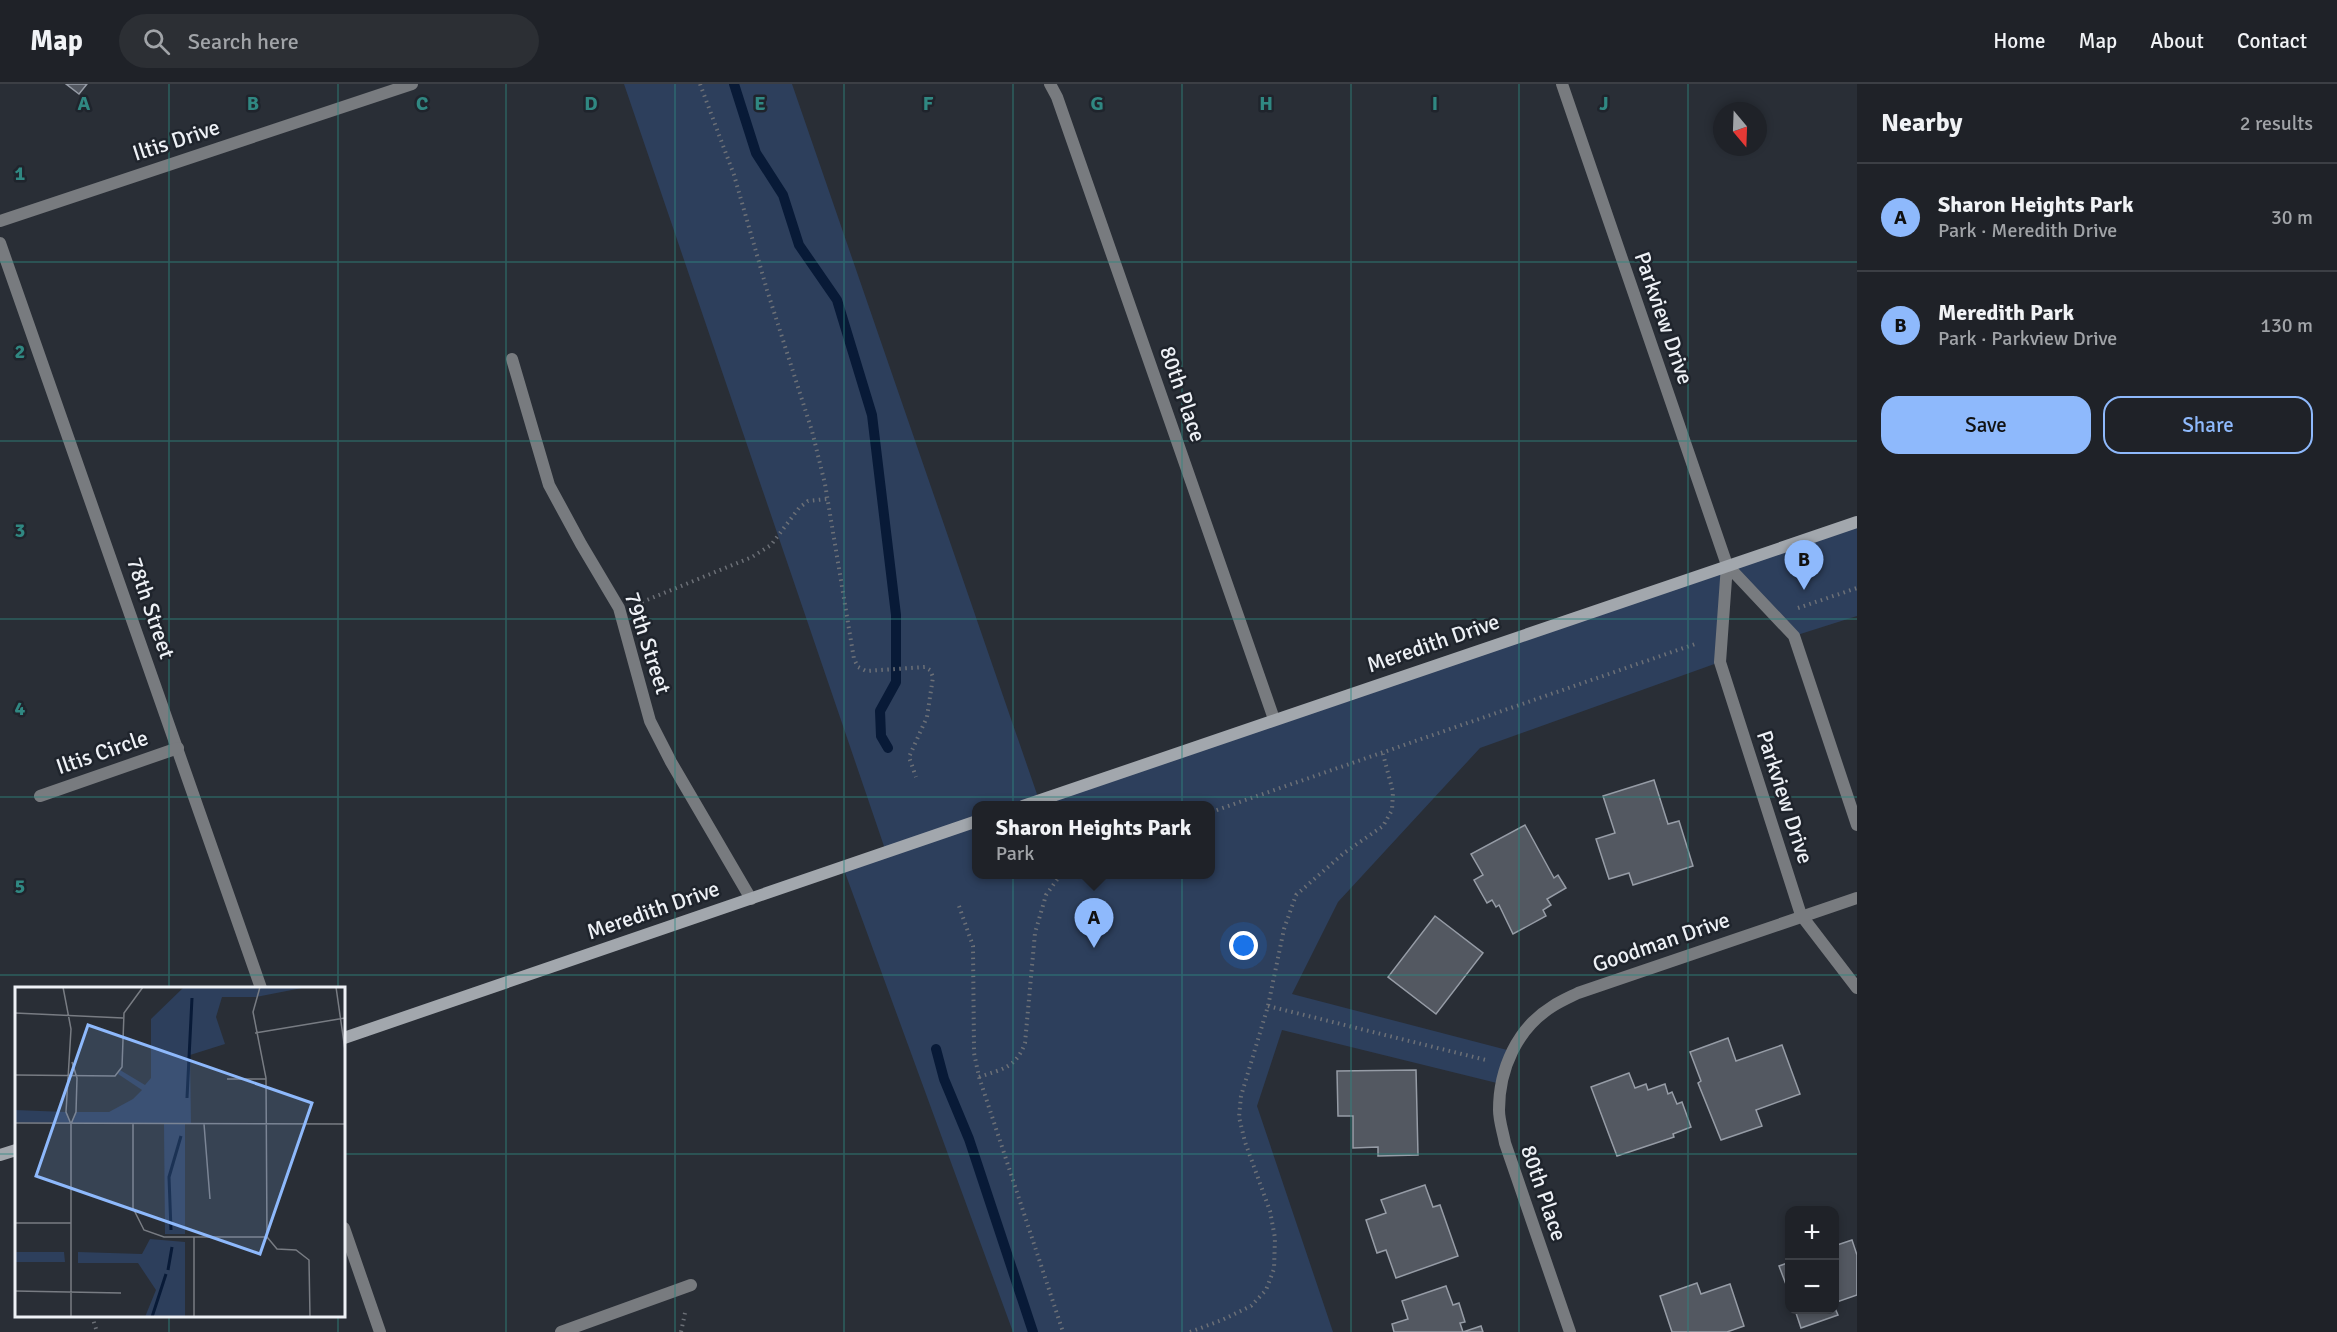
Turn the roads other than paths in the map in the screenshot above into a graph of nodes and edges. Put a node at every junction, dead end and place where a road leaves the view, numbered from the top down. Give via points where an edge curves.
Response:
1 (1050, 84) edge
2 (1562, 84) edge
3 (406, 86) edge
4 (0, 221) edge
5 (0, 243) edge
6 (512, 359) dead end
7 (1857, 522) edge
8 (1727, 565) junction
9 (1274, 719) junction
10 (178, 748) junction
11 (40, 796) dead end
12 (1037, 801) edge
13 (972, 823) edge
14 (1857, 825) edge
15 (1857, 898) edge
16 (751, 899) junction
17 (1801, 915) junction
18 (261, 987) edge
19 (1857, 988) edge
20 (345, 1038) edge
21 (1507, 1065) joint
22 (15, 1150) edge
23 (0, 1155) edge
24 (345, 1231) edge
25 (691, 1285) dead end
26 (380, 1332) edge
27 (561, 1332) edge
28 (1570, 1332) edge

1 - 9 street, 80th Place
2 - 8 street, Parkview Drive
3 - 4 street, Iltis Drive
5 - 10 street, 78th Street
6 - 16 street, 79th Street via 549,485 620,610 650,721
7 - 8 main road, Meredith Drive
8 - 9 main road, Meredith Drive
8 - 14 street, Parkview Drive via 1794,636
8 - 17 street, Parkview Drive via 1720,662
9 - 12 main road, Meredith Drive
10 - 11 street, Iltis Circle
10 - 18 street, 78th Street
13 - 16 main road, Meredith Drive
15 - 17 street, Goodman Drive
16 - 20 main road, Meredith Drive
17 - 19 street, Parkview Drive
17 - 21 street, Goodman Drive via 1578,993 1552,1006 1528,1027
21 - 28 street, 80th Place via 1499,1113 1505,1143
22 - 23 main road
24 - 26 street
25 - 27 street

